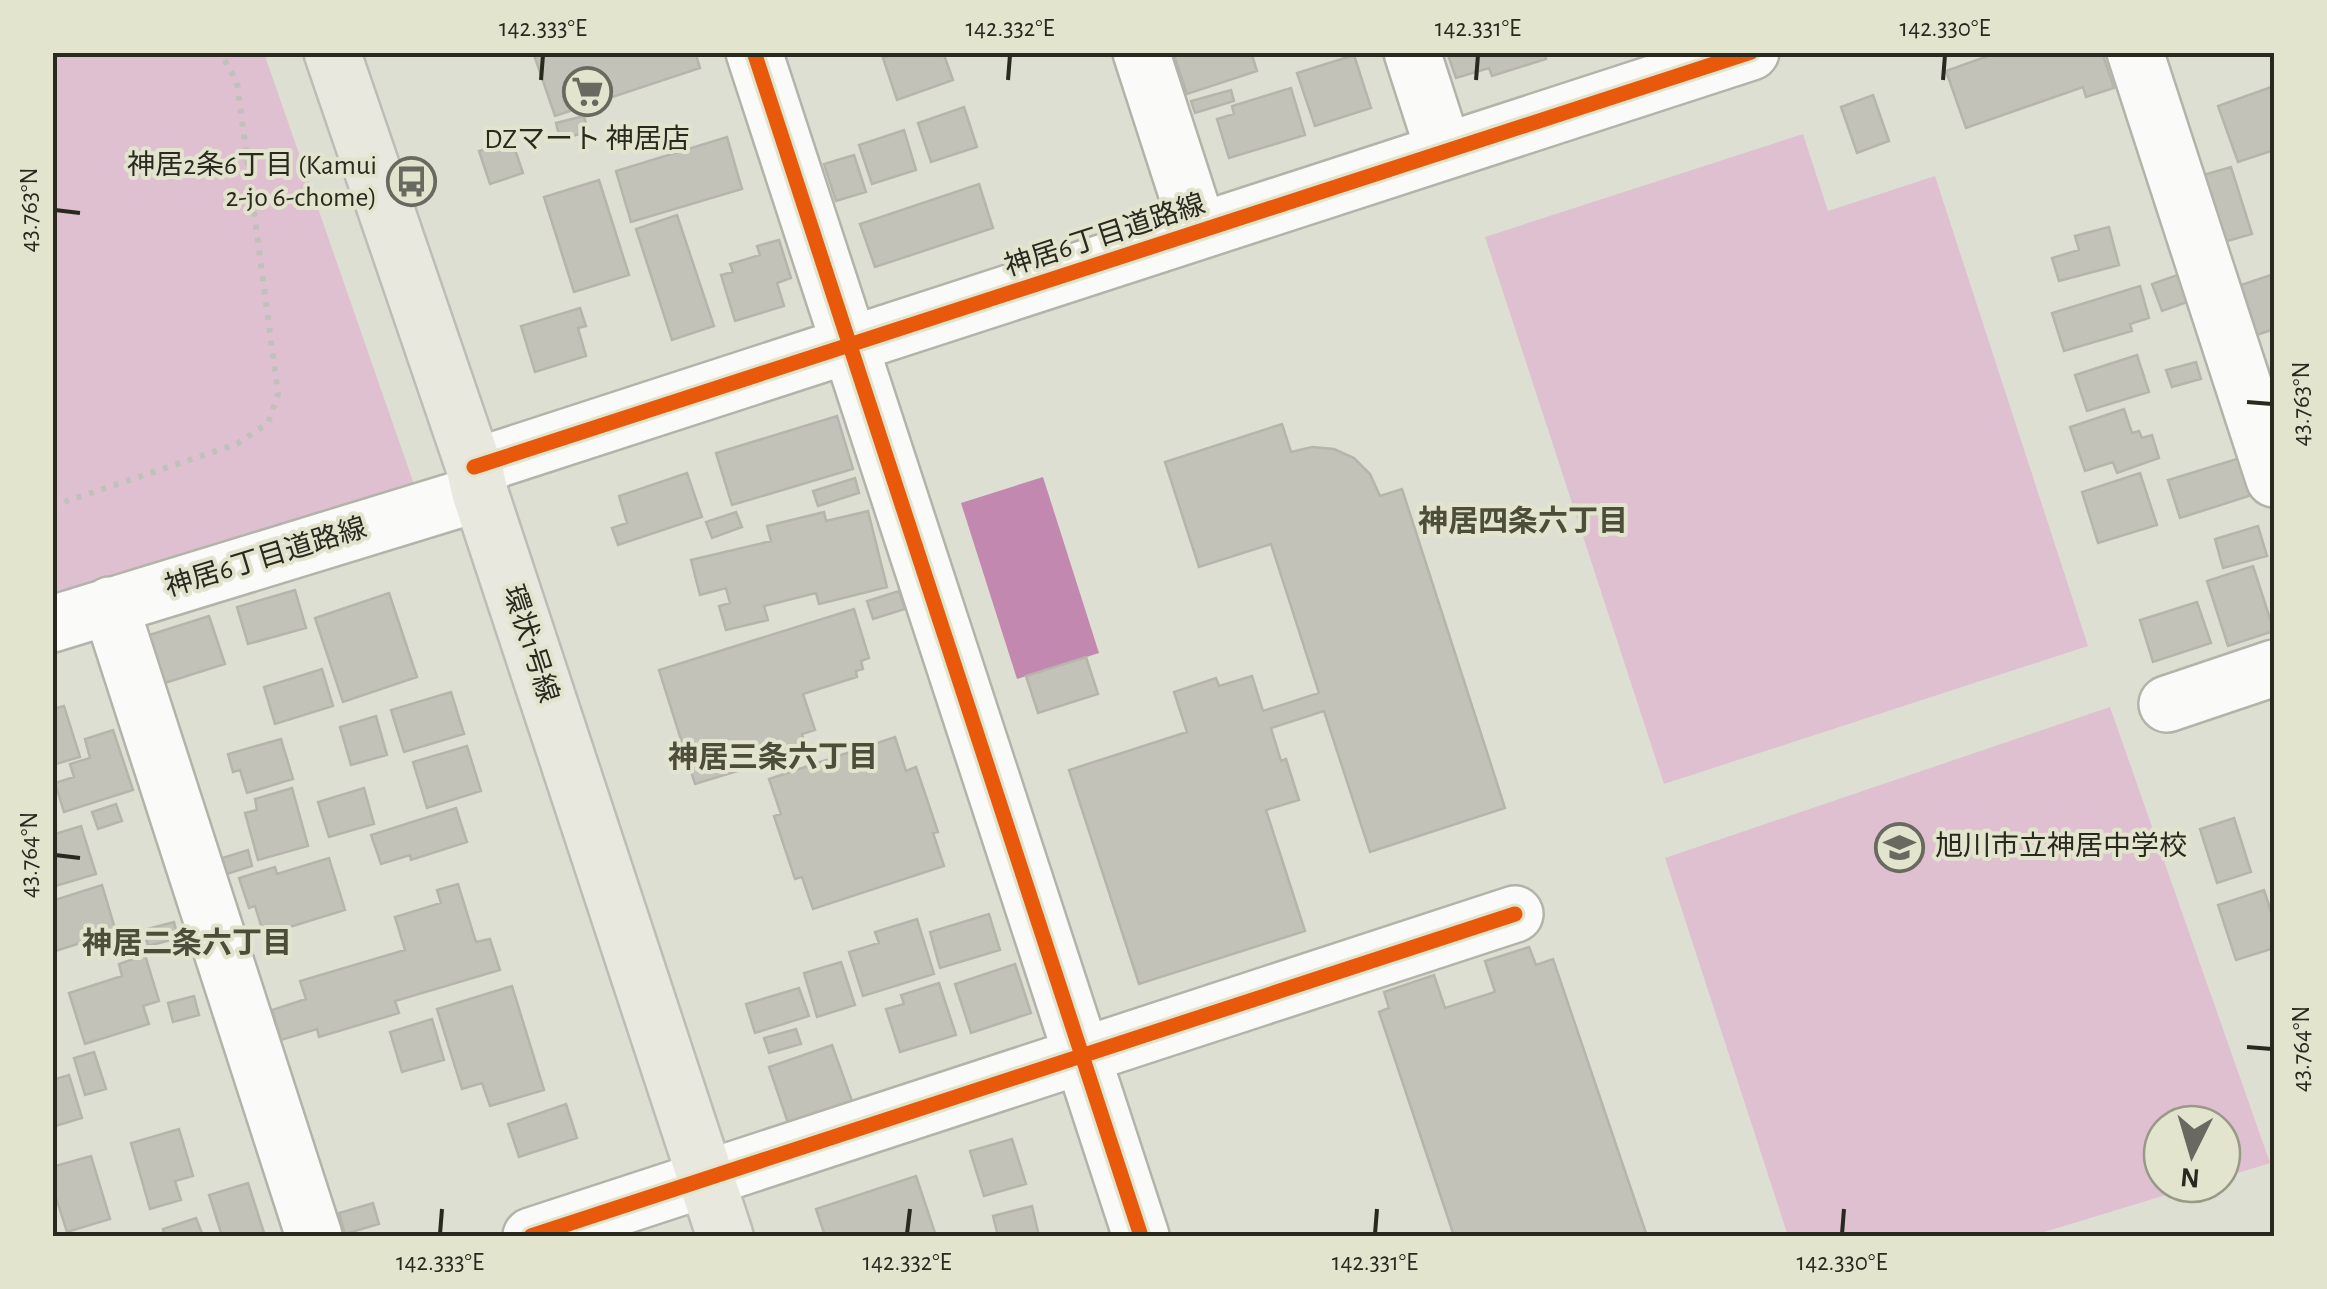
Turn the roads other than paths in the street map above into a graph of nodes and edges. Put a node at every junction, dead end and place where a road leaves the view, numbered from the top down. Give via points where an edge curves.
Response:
1 (332, 52) edge
2 (754, 52) edge
3 (1140, 52) edge
4 (1412, 52) edge
5 (1751, 52) edge
6 (2134, 52) edge
7 (1665, 65) edge
8 (1444, 152) junction
9 (1199, 230) junction
10 (850, 346) junction
11 (477, 480) junction
12 (2274, 480) edge
13 (110, 605) junction
14 (52, 624) edge
15 (2274, 668) edge
16 (2168, 704) dead end
17 (1515, 914) dead end
18 (1082, 1054) junction
19 (708, 1178) junction
20 (314, 1236) edge
21 (531, 1236) edge
22 (725, 1236) edge
23 (1141, 1236) edge

1 - 11 main road, 環状1号線
2 - 10 street
3 - 9 street
4 - 8 street
5 - 7 street, 神居6丁目道路線
6 - 12 street
7 - 8 street, 神居6丁目道路線
8 - 9 street, 神居6丁目道路線
9 - 10 street, 神居6丁目道路線
10 - 11 street, 神居6丁目道路線
10 - 18 street
11 - 13 street, 神居6丁目道路線
11 - 19 main road, 環状1号線
13 - 14 street, 神居6丁目道路線
13 - 20 street
15 - 16 street
17 - 18 street
18 - 19 street
18 - 23 street
19 - 21 street
19 - 22 main road, 環状1号線

